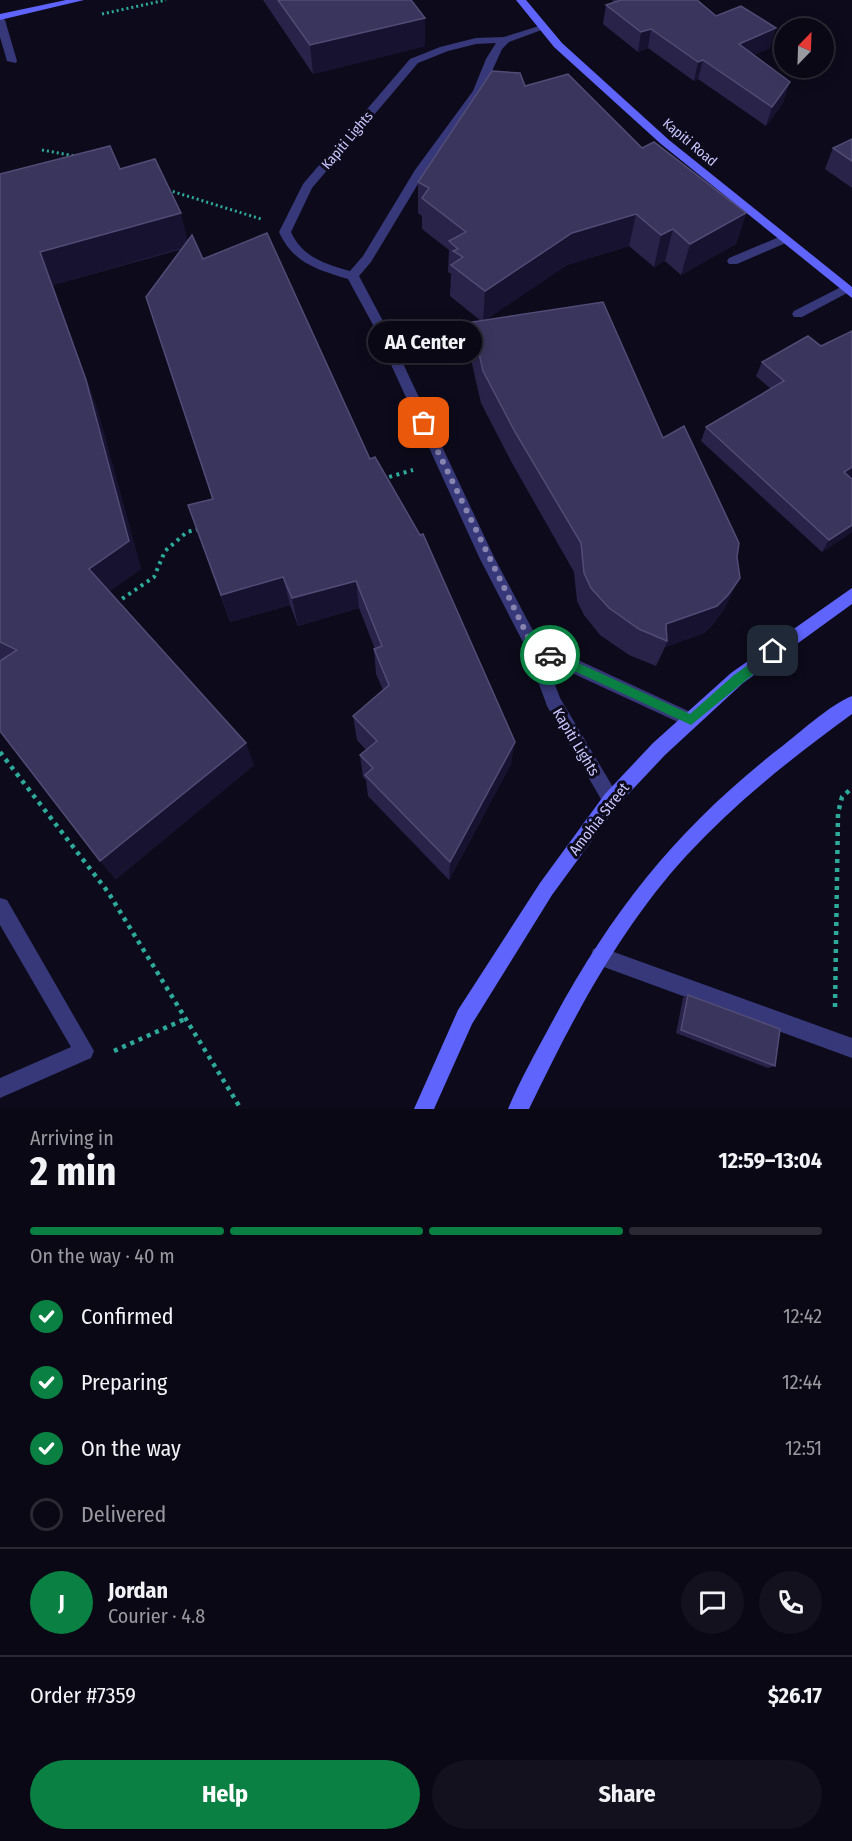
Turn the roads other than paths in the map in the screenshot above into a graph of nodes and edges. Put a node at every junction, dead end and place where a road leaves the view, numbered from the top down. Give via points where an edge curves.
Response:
1 (79, 0) edge
2 (521, 0) edge
3 (0, 19) edge
4 (542, 28) junction
5 (505, 40) junction
6 (12, 61) dead end
7 (784, 239) junction
8 (733, 261) dead end
9 (352, 276) junction
10 (849, 291) edge
11 (798, 314) dead end
12 (852, 595) edge
13 (533, 647) junction
14 (852, 704) edge
15 (691, 720) junction
16 (611, 800) junction
17 (0, 907) edge
18 (600, 956) junction
19 (843, 1046) edge
20 (0, 1088) edge
21 (424, 1109) edge
22 (518, 1109) edge

1 - 3 main road
2 - 4 main road, Kapiti Road
3 - 6 lane
4 - 5 lane, Kapiti Lights
4 - 7 main road, Kapiti Road via 660,145
5 - 9 lane via 490,58 478,91 418,173 367,259
5 - 9 lane, Kapiti Lights via 476,41 414,61 307,187 285,232 291,247 317,265
7 - 8 lane
7 - 10 main road, Kapiti Road
9 - 13 lane, Kapiti Lights
10 - 11 lane
12 - 15 main road, Amohia Street via 737,678
13 - 15 lane
13 - 16 lane, Kapiti Lights via 553,701
14 - 18 main road via 792,748 684,845
15 - 16 main road, Amohia Street
16 - 21 main road, Amohia Street via 546,889 465,1017
17 - 20 lane via 84,1051
18 - 19 lane
18 - 22 main road

